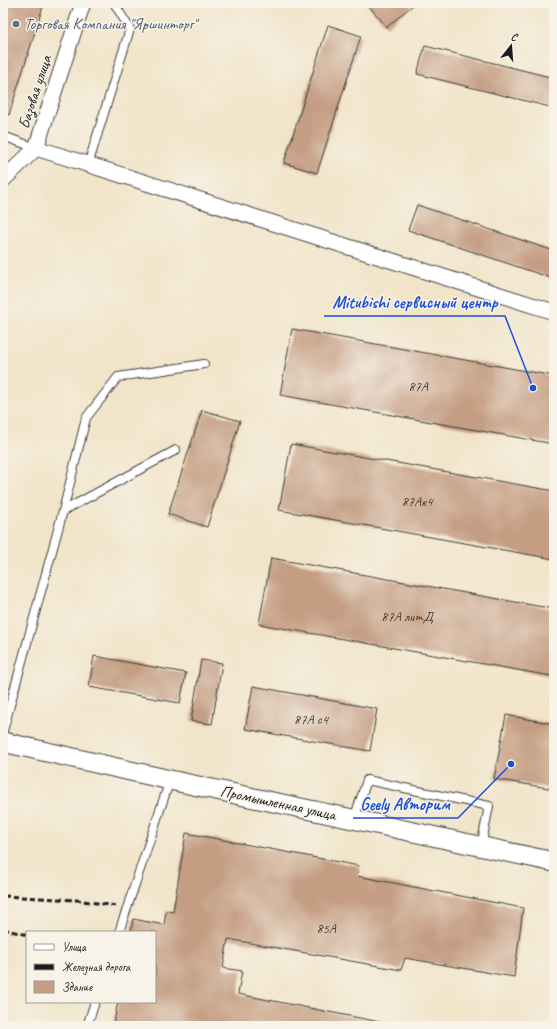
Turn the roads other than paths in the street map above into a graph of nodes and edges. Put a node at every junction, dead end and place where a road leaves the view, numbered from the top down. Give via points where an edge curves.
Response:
1 (83, 3) edge
2 (114, 3) edge
3 (3, 136) edge
4 (36, 148) junction
5 (88, 164) junction
6 (3, 180) edge
7 (554, 312) edge
8 (204, 364) dead end
9 (176, 450) dead end
10 (63, 511) junction
11 (3, 732) edge
12 (3, 742) edge
13 (170, 780) junction
14 (354, 819) junction
15 (481, 847) junction
16 (554, 862) edge
17 (119, 931) edge
18 (96, 1003) edge
19 (87, 1026) edge

1 - 4 street, Базовая улица
2 - 5 lane via 130,29
3 - 4 lane
4 - 5 street
4 - 6 street, Базовая улица
5 - 7 street
8 - 10 lane via 118,377 86,418
9 - 10 lane
10 - 11 lane
12 - 13 street, Промышленная улица
13 - 14 street, Промышленная улица
13 - 17 lane
14 - 15 street, Промышленная улица
14 - 15 lane via 367,780 489,806
15 - 16 street, Промышленная улица
18 - 19 lane

